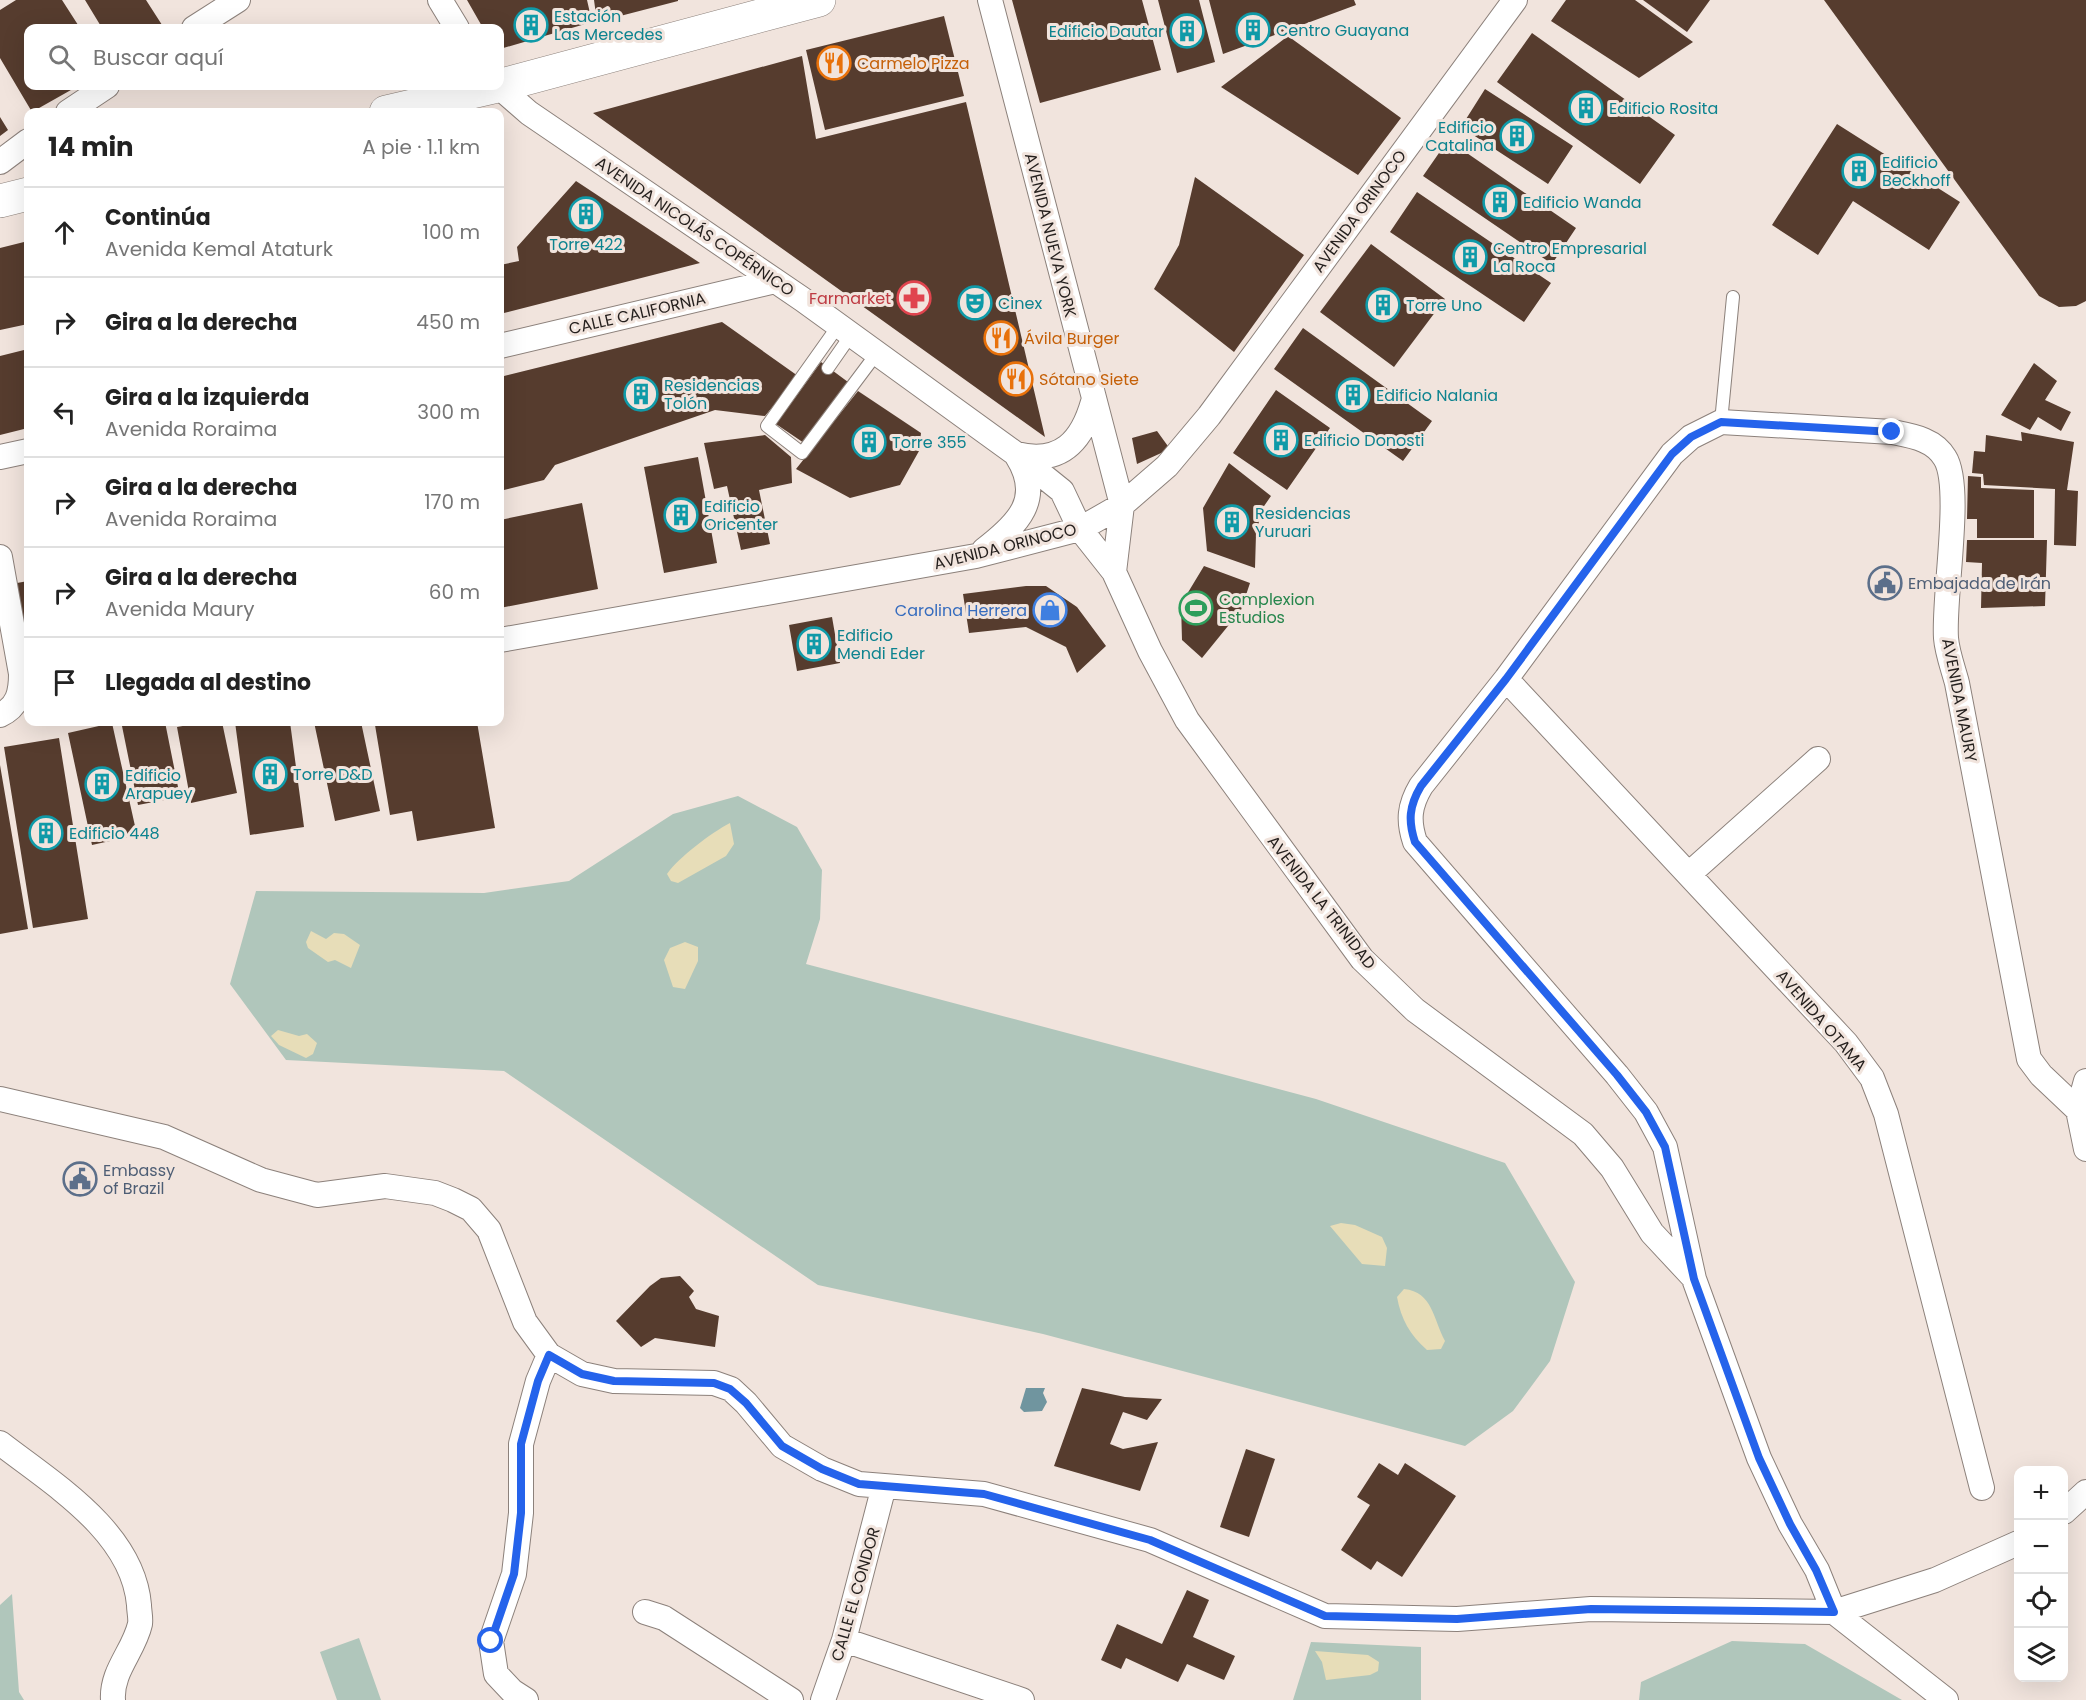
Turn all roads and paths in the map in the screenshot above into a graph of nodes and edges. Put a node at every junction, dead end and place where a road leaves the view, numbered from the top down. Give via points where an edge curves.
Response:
1 (238, 0) edge
2 (440, 0) edge
3 (819, 0) edge
4 (990, 0) edge
5 (1515, 0) edge
6 (200, 24) edge
7 (455, 24) edge
8 (504, 84) edge
9 (101, 90) edge
10 (481, 90) edge
11 (503, 90) edge
12 (74, 108) edge
13 (403, 108) edge
14 (24, 144) edge
15 (0, 162) edge
16 (24, 195) edge
17 (0, 201) edge
18 (775, 281) junction
19 (1733, 297) dead end
20 (845, 331) junction
21 (504, 345) edge
22 (877, 353) junction
23 (828, 368) dead end
24 (1094, 402) junction
25 (1721, 422) junction
26 (24, 452) edge
27 (1016, 454) junction
28 (0, 457) edge
29 (1122, 505) junction
30 (1080, 529) junction
31 (976, 556) junction
32 (0, 557) edge
33 (1114, 573) junction
34 (504, 639) edge
35 (24, 673) edge
36 (1506, 679) junction
37 (24, 681) edge
38 (0, 715) edge
39 (1818, 759) dead end
40 (1689, 874) junction
41 (2086, 1082) edge
42 (0, 1099) edge
43 (2078, 1110) junction
44 (2086, 1149) edge
45 (1694, 1279) junction
46 (549, 1355) junction
47 (0, 1443) edge
48 (884, 1486) junction
49 (1982, 1488) dead end
50 (2086, 1492) edge
51 (2068, 1508) edge
52 (2014, 1545) edge
53 (645, 1612) dead end
54 (1834, 1612) junction
55 (844, 1640) junction
56 (113, 1700) edge
57 (526, 1700) edge
58 (791, 1700) edge
59 (823, 1700) edge
60 (1022, 1700) edge
61 (1946, 1700) edge

1 - 6 street
2 - 7 street
3 - 8 street
4 - 24 street, AVENIDA NUEVA YORK
5 - 29 street, AVENIDA ORINOCO via 1209,416 1167,466
9 - 12 street
10 - 13 street
11 - 18 street, AVENIDA NICOLÁS COPÉRNICO via 529,113
14 - 15 street
16 - 17 street
18 - 20 street, AVENIDA NICOLÁS COPÉRNICO
18 - 21 street, CALLE CALIFORNIA
19 - 25 lane
20 - 22 street, AVENIDA NICOLÁS COPÉRNICO
20 - 22 lane via 767,426 802,453
20 - 23 lane
22 - 27 street, AVENIDA NICOLÁS COPÉRNICO
24 - 27 street via 1080,434 1061,452 1037,457
24 - 29 street, AVENIDA NUEVA YORK
25 - 36 street via 1691,437 1672,454
25 - 43 street, AVENIDA MAURY via 1892,432 1920,438 1946,459 1953,493 1946,639 2029,1059
26 - 28 street
27 - 30 street, AVENIDA NICOLÁS COPÉRNICO via 1062,491
27 - 31 street via 1026,469 1028,498 1015,524
29 - 30 street, AVENIDA ORINOCO
29 - 33 street
30 - 31 street, AVENIDA ORINOCO
30 - 33 street, AVENIDA LA TRINIDAD
31 - 34 street, AVENIDA ORINOCO
32 - 35 street
33 - 45 street, AVENIDA LA TRINIDAD via 1187,720 1362,958 1415,1010 1583,1134 1612,1168 1652,1233
36 - 40 street, AVENIDA OTAMA
36 - 45 street via 1414,798 1410,826 1415,842 1646,1112 1665,1147
37 - 38 street via 12,708
39 - 40 street
40 - 49 street, AVENIDA OTAMA via 1846,1043 1872,1078 1887,1114
41 - 43 street
42 - 46 street via 164,1137 261,1180 317,1195 385,1186 435,1193 453,1200 471,1209 489,1230 525,1322
43 - 44 street
45 - 54 street via 1759,1458
46 - 48 street via 582,1374 614,1381 714,1383 730,1389 782,1446 859,1484
46 - 57 street via 521,1444 521,1513 514,1574 491,1641 496,1674
47 - 56 street via 82,1508 125,1561 138,1589 140,1623 112,1685
48 - 54 street via 984,1494 1150,1540 1325,1616 1457,1619 1591,1609
48 - 55 street, CALLE EL CONDOR
50 - 51 street
52 - 54 street via 1935,1580
53 - 58 street via 664,1618
54 - 61 street
55 - 59 street, CALLE EL CONDOR
55 - 60 street

